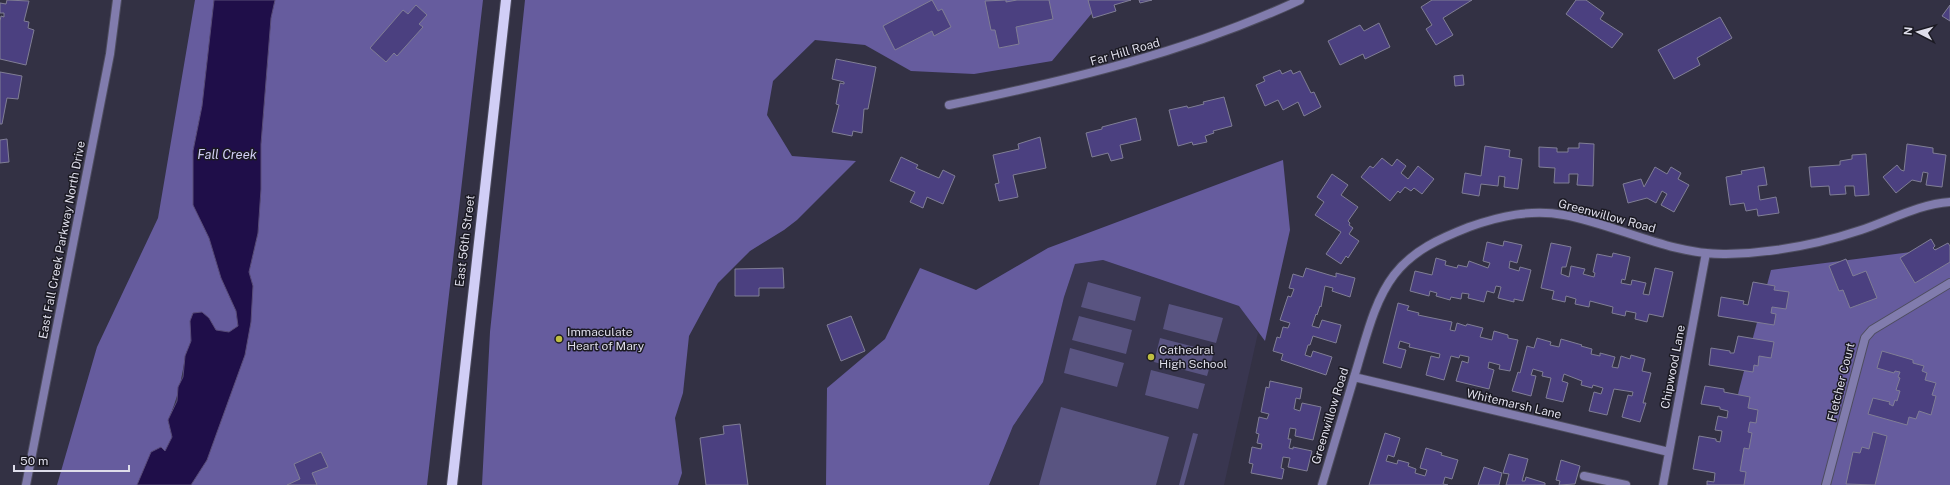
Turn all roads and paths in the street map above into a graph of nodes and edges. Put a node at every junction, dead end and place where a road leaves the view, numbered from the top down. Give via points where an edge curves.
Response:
1 (116, 0) edge
2 (506, 0) edge
3 (1300, 0) edge
4 (949, 105) dead end
5 (1950, 202) edge
6 (1706, 254) junction
7 (1950, 283) edge
8 (1354, 377) junction
9 (1669, 452) junction
10 (1584, 476) dead end
11 (26, 485) edge
12 (452, 485) edge
13 (1322, 485) edge
14 (1626, 485) edge
15 (1663, 485) edge
16 (1826, 485) edge

1 - 11 street, East Fall Creek Parkway North Drive via 110,54
2 - 12 main road, East 56th Street
3 - 4 street, Far Hill Road via 1227,31 1133,63 1044,86
5 - 6 street, Greenwillow Road via 1919,207 1859,231 1808,243 1753,253
6 - 8 street, Greenwillow Road via 1559,215 1523,214 1480,223 1430,245 1411,258 1395,274 1383,292
6 - 9 street, Chipwood Lane
7 - 16 street, Fletcher Court via 1872,330 1865,338
8 - 9 street, Whitemarsh Lane
8 - 13 street, Greenwillow Road
9 - 15 street, Chipwood Lane
10 - 14 street

